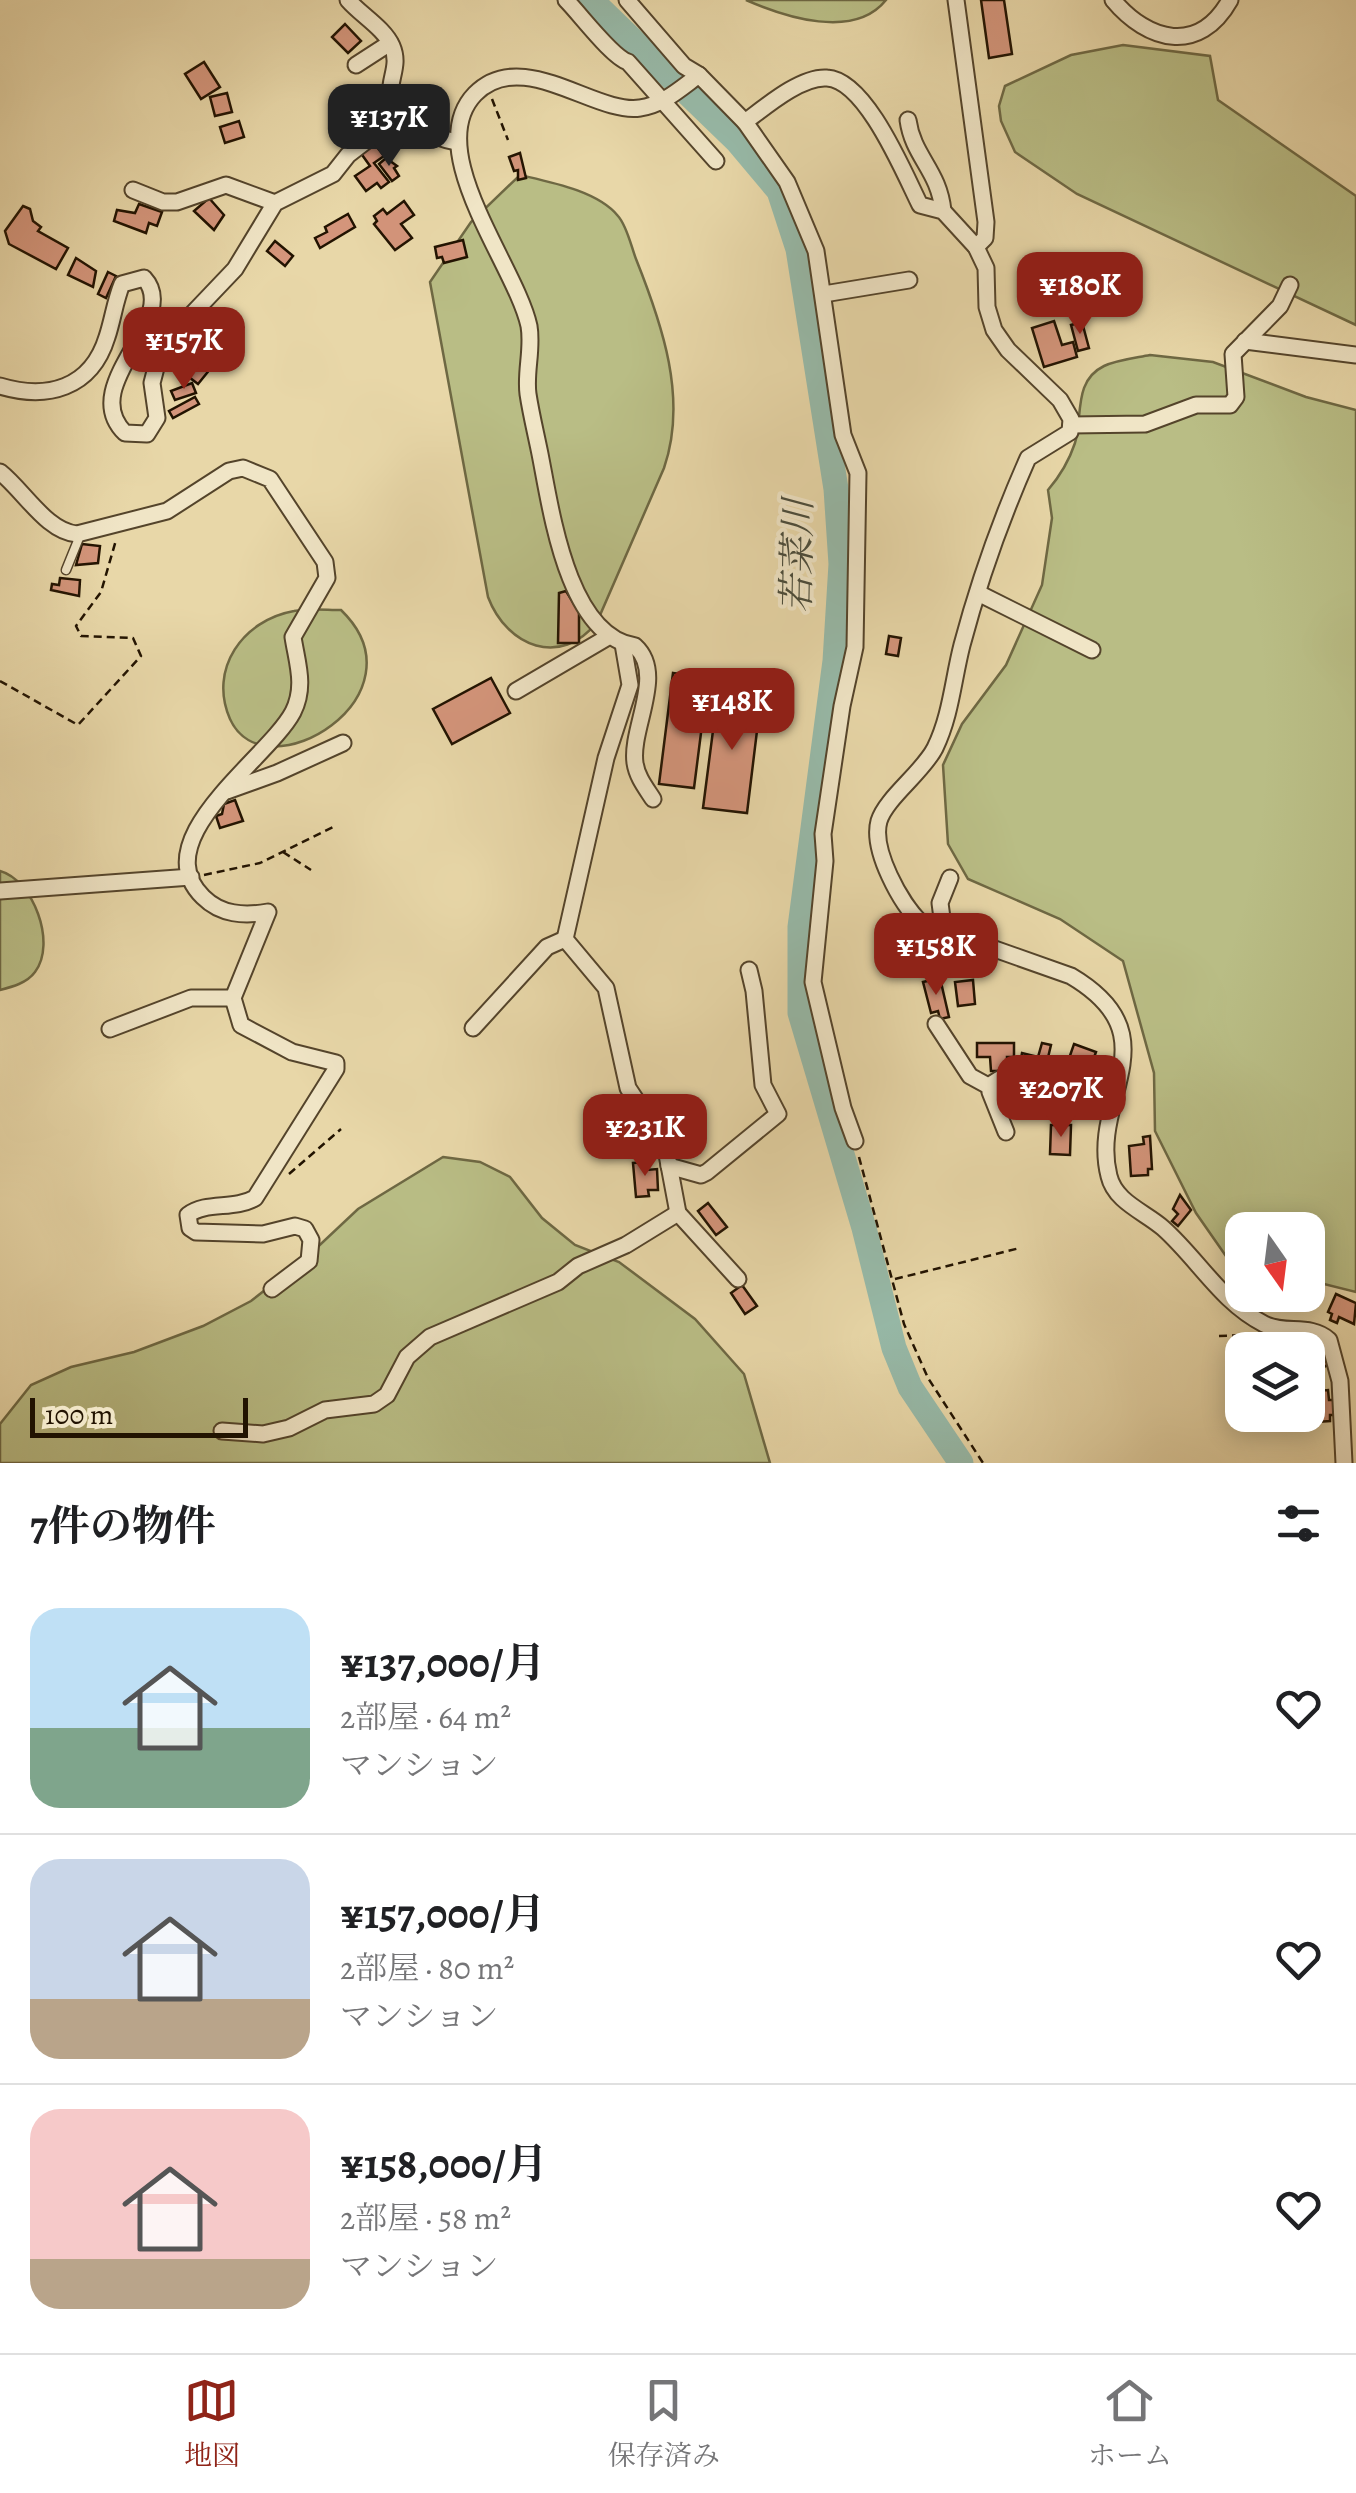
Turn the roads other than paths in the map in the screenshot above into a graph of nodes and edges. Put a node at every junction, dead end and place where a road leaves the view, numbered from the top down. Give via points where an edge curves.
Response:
1 (348, 0) edge
2 (566, 0) edge
3 (627, 0) edge
4 (956, 0) edge
5 (1114, 0) edge
6 (1230, 0) edge
7 (390, 42) junction
8 (356, 65) dead end
9 (697, 76) junction
10 (665, 99) junction
11 (400, 114) junction
12 (908, 120) dead end
13 (746, 122) junction
14 (456, 142) junction
15 (716, 160) dead end
16 (133, 190) dead end
17 (276, 203) junction
18 (943, 212) junction
19 (976, 246) junction
20 (908, 280) dead end
21 (1290, 285) dead end
22 (824, 294) junction
23 (1245, 341) junction
24 (1356, 355) edge
25 (0, 386) edge
26 (1070, 425) junction
27 (0, 472) edge
28 (81, 533) junction
29 (66, 570) dead end
30 (978, 593) junction
31 (616, 641) junction
32 (1092, 650) dead end
33 (516, 692) dead end
34 (343, 743) dead end
35 (225, 792) junction
36 (653, 799) dead end
37 (191, 878) junction
38 (950, 878) dead end
39 (0, 891) edge
40 (944, 933) junction
41 (565, 939) junction
42 (748, 970) dead end
43 (233, 998) junction
44 (936, 1024) dead end
45 (472, 1028) dead end
46 (110, 1029) dead end
47 (992, 1088) junction
48 (1116, 1098) junction
49 (605, 1124) dead end
50 (1006, 1132) dead end
51 (664, 1142) junction
52 (855, 1142) road end
53 (669, 1166) junction
54 (678, 1213) junction
55 (738, 1279) dead end
56 (272, 1289) dead end
57 (222, 1431) dead end
58 (1344, 1463) edge

1 - 7 street
2 - 10 street
3 - 9 street
4 - 19 street via 986,222
5 - 6 street via 1130,21 1164,37 1203,29
7 - 8 street
7 - 11 street via 397,66 391,102
9 - 10 street
9 - 13 street
10 - 14 street via 628,108 562,85 510,78 475,88
10 - 15 street
11 - 14 street
11 - 17 street via 333,174
12 - 18 street via 910,139 936,177
13 - 18 street via 805,84 841,81 861,97 920,205
13 - 22 street via 800,207
14 - 31 street via 528,322 528,396 563,564
16 - 17 street via 177,202 226,185
17 - 25 street via 236,269 159,356 152,383 157,418 147,434 124,433 112,408 120,370 152,306 144,278 122,284 102,350 74,381 46,394
18 - 19 street
19 - 26 street via 986,268 994,330 1060,400
20 - 22 street
21 - 23 street via 1280,306
22 - 52 street via 858,496 855,647 823,834 813,982
23 - 24 street
23 - 26 street via 1233,354 1236,396 1230,405 1196,405 1145,424
26 - 30 street via 1060,442 1028,458
27 - 28 street via 50,524
28 - 29 lane
28 - 35 street via 167,510 229,471 255,470 270,478 325,562 327,578 293,636 302,680 292,714
30 - 32 street
30 - 40 street via 934,750 880,818 878,835 905,908
31 - 33 street
31 - 36 street via 642,652 647,670 635,764
31 - 41 street via 630,686 606,758
34 - 35 street
35 - 37 street via 186,849
37 - 39 street
37 - 43 street via 214,906 249,916 268,912
38 - 40 street via 940,902
40 - 48 street via 1093,989 1121,1031
41 - 45 street via 547,947
41 - 51 street via 606,988 628,1088
42 - 53 street via 762,1085 778,1114 708,1172
43 - 46 street via 192,998
43 - 56 street via 241,1025 261,1038 336,1062 255,1198 188,1215 196,1232 304,1229 309,1261
44 - 47 street via 970,1076
47 - 48 street via 1000,1078 1032,1072
47 - 50 street
48 - 58 street via 1106,1150 1109,1176 1123,1199 1266,1325 1312,1330 1329,1340 1340,1381
49 - 51 street
51 - 53 street
53 - 54 street
54 - 55 street
54 - 57 street via 558,1282 430,1337 406,1356 387,1394 374,1404 325,1410 263,1434

